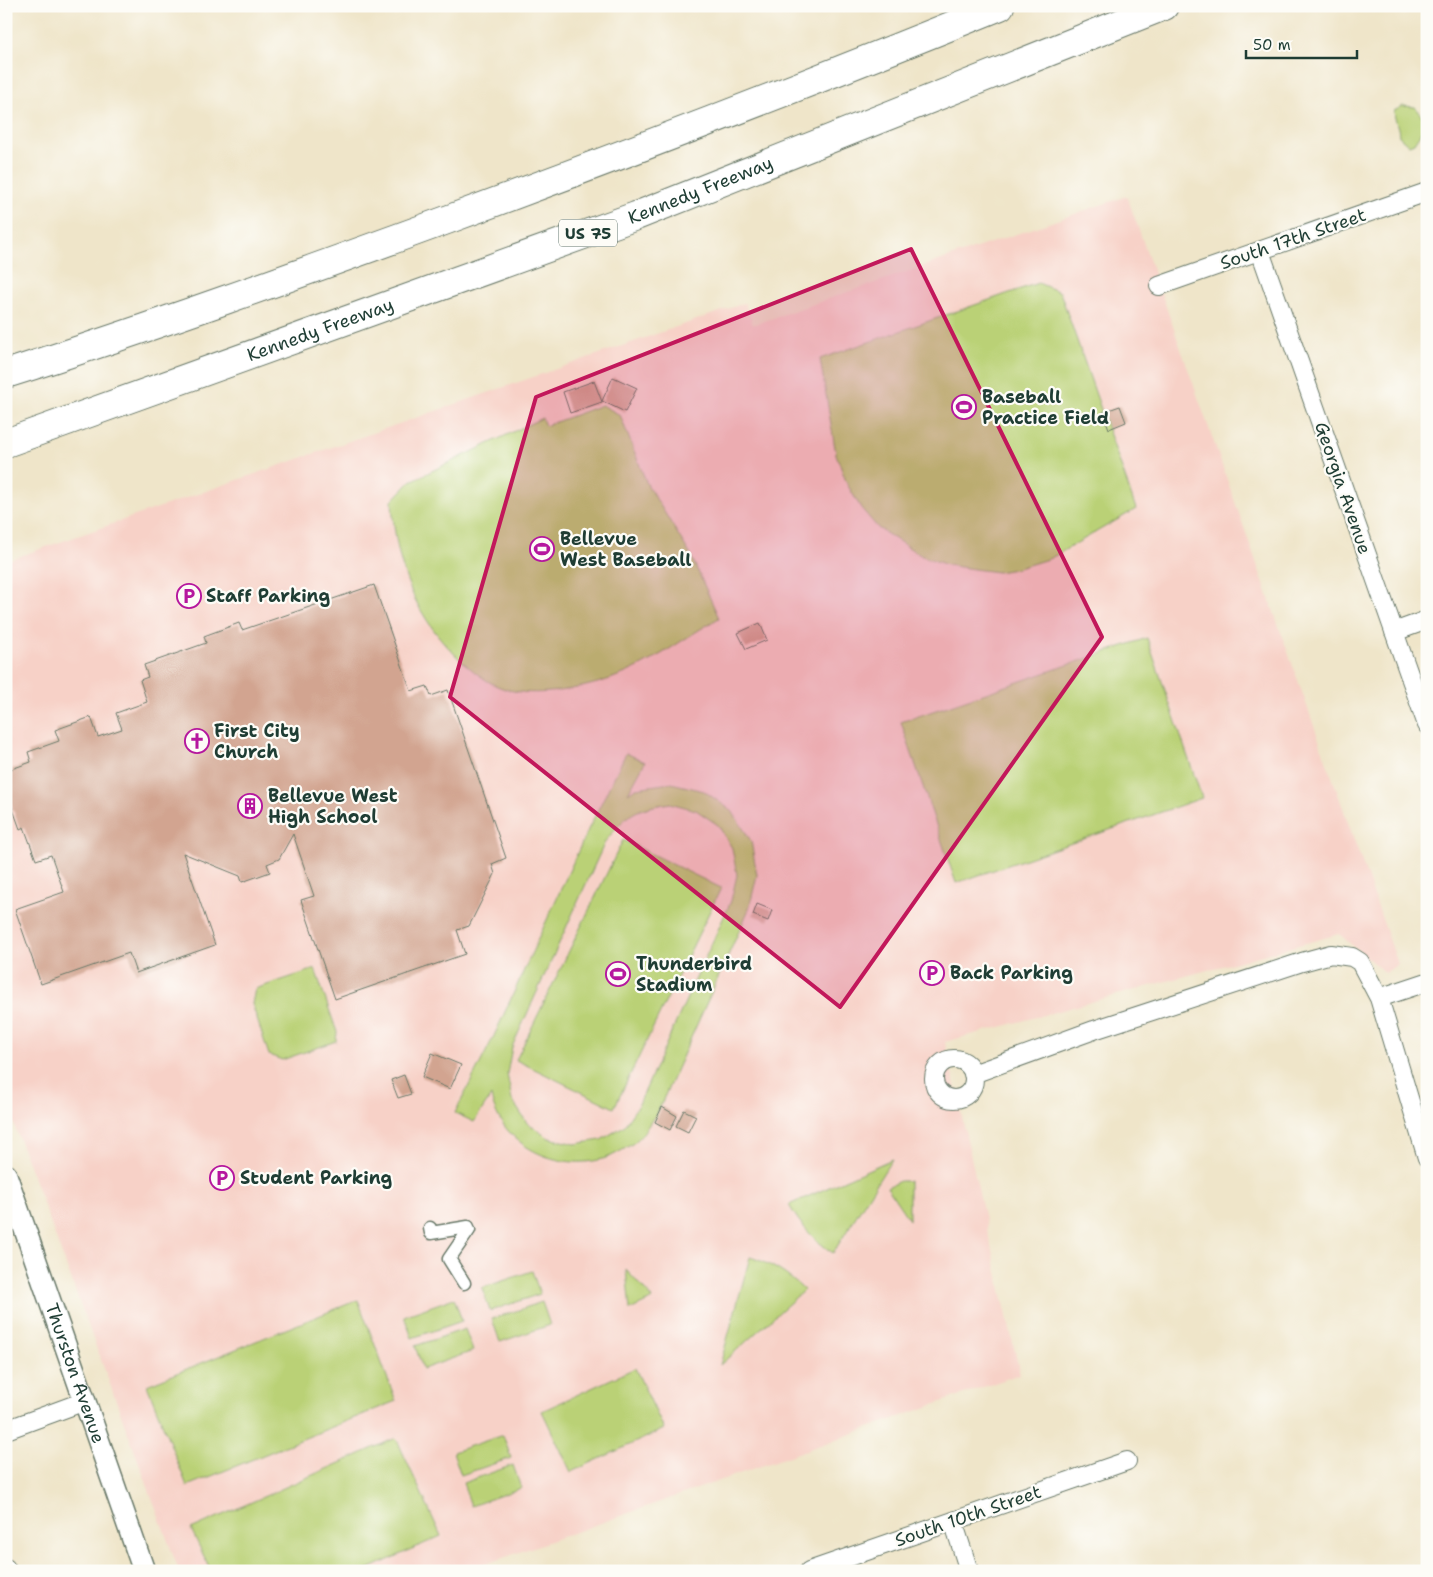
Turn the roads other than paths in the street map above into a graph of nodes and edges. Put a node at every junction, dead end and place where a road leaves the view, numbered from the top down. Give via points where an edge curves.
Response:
1 (1000, 6) edge
2 (1164, 6) edge
3 (1427, 192) edge
4 (1260, 251) junction
5 (1159, 286) dead end
6 (6, 374) edge
7 (6, 443) edge
8 (1427, 620) edge
9 (1394, 632) junction
10 (1427, 725) edge
11 (1427, 982) edge
12 (1379, 998) junction
13 (973, 1074) dead end
14 (1427, 1158) edge
15 (6, 1175) edge
16 (430, 1228) dead end
17 (464, 1283) dead end
18 (85, 1401) junction
19 (6, 1430) edge
20 (1127, 1461) dead end
21 (953, 1521) junction
22 (144, 1571) edge
23 (809, 1571) edge
24 (970, 1571) edge

1 - 6 highway via 622,155 152,325
2 - 7 highway, Kennedy Freeway / US 75 via 636,216
3 - 4 street, South 17th Street
4 - 5 street, South 17th Street
4 - 9 street, Georgia Avenue
8 - 9 street
9 - 10 street, Georgia Avenue
11 - 12 street
12 - 13 street via 1360,962 1352,956 1331,954 1094,1030
12 - 14 street
15 - 18 street, Thurston Avenue
16 - 17 street via 432,1232 468,1227 449,1259
18 - 19 street
18 - 22 street, Thurston Avenue
20 - 21 street, South 10th Street
21 - 23 street, South 10th Street
21 - 24 street

